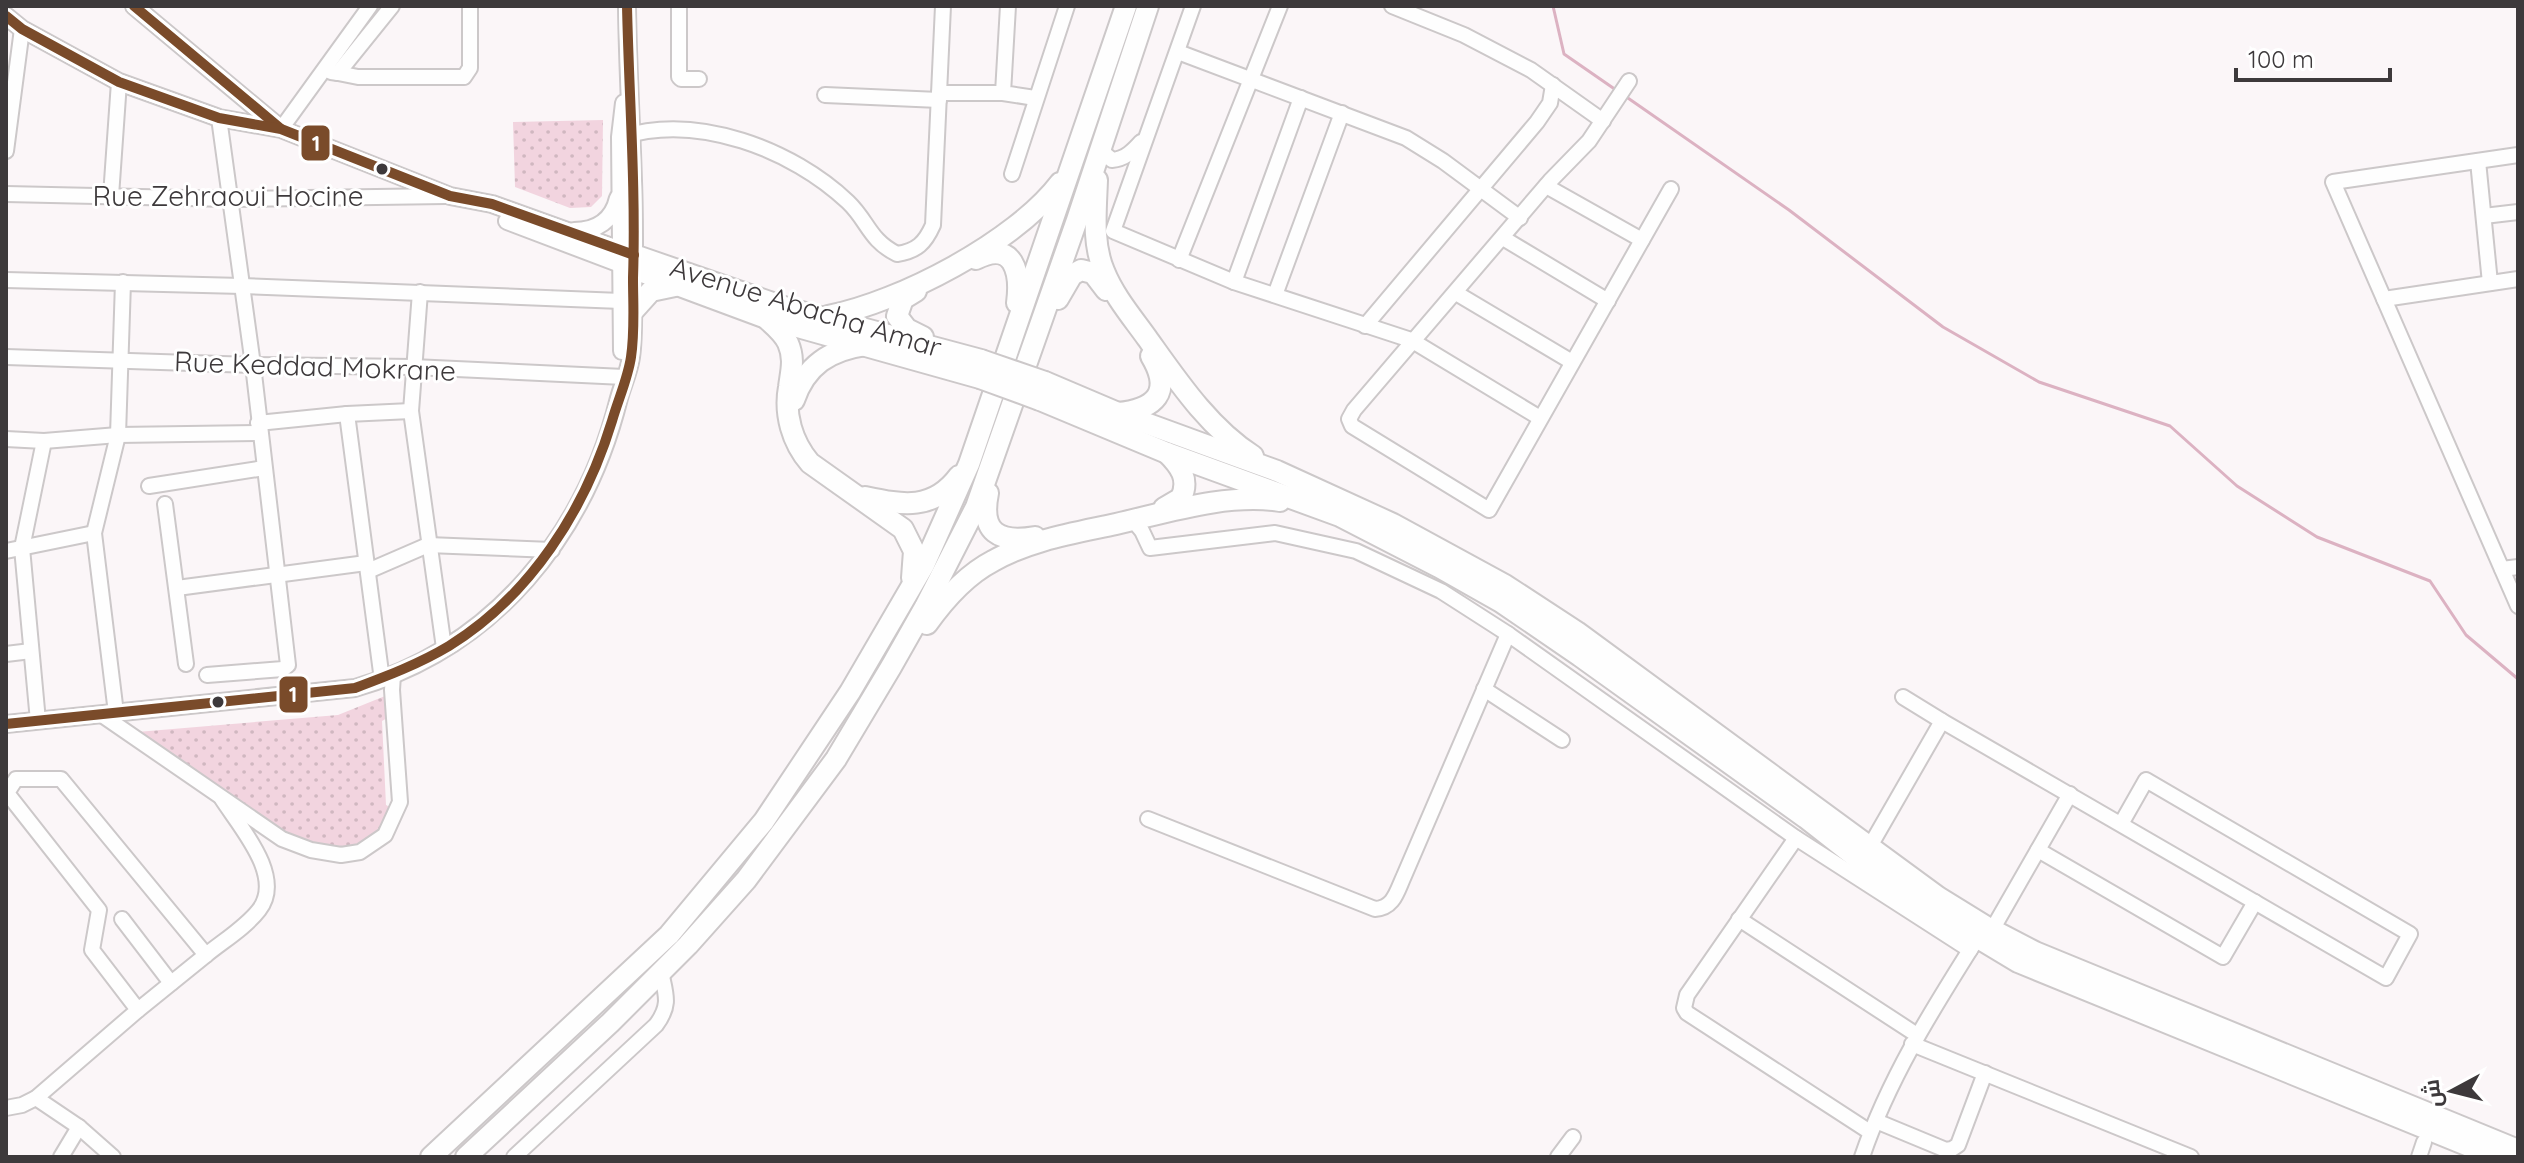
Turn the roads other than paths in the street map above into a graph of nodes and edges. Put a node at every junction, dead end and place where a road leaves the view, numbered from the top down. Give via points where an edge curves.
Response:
1 (134, 6) edge
2 (370, 6) edge
3 (392, 6) edge
4 (470, 6) edge
5 (627, 6) edge
6 (679, 6) edge
7 (943, 6) edge
8 (1008, 6) edge
9 (1067, 6) edge
10 (1126, 6) edge
11 (1148, 6) edge
12 (1193, 6) edge
13 (1280, 6) edge
14 (1392, 6) edge
15 (6, 16) edge
16 (22, 29) junction
17 (1178, 52) junction
18 (323, 71) junction
19 (338, 73) junction
20 (699, 79) dead end
21 (1251, 79) junction
22 (1629, 81) dead end
23 (119, 82) junction
24 (1553, 85) junction
25 (1003, 93) junction
26 (825, 95) dead end
27 (939, 97) junction
28 (1035, 98) junction
29 (1301, 98) junction
30 (1342, 113) junction
31 (219, 118) junction
32 (1603, 121) junction
33 (281, 129) junction
34 (626, 136) junction
35 (1146, 136) junction
36 (1100, 144) junction
37 (6, 151) edge
38 (2518, 155) edge
39 (2478, 161) junction
40 (1070, 170) junction
41 (1012, 174) dead end
42 (1546, 186) junction
43 (621, 189) junction
44 (1671, 189) dead end
45 (1482, 190) junction
46 (111, 196) junction
47 (450, 196) junction
48 (7, 198) edge
49 (230, 199) junction
50 (2518, 212) edge
51 (2484, 216) junction
52 (1520, 218) junction
53 (567, 231) junction
54 (1503, 238) junction
55 (1642, 240) junction
56 (628, 260) junction
57 (1179, 260) junction
58 (2518, 279) edge
59 (6, 280) edge
60 (123, 282) junction
61 (1234, 282) junction
62 (2490, 283) junction
63 (242, 286) junction
64 (678, 286) junction
65 (420, 292) junction
66 (1456, 293) junction
67 (1275, 295) junction
68 (2384, 299) junction
69 (1608, 301) junction
70 (627, 306) junction
71 (766, 318) junction
72 (821, 318) junction
73 (1365, 326) junction
74 (1411, 340) junction
75 (1010, 344) junction
76 (868, 345) junction
77 (952, 350) junction
78 (1029, 356) junction
79 (6, 357) edge
80 (121, 361) junction
81 (1572, 362) junction
82 (253, 365) junction
83 (413, 367) junction
84 (981, 369) junction
85 (624, 377) junction
86 (1043, 391) junction
87 (411, 411) junction
88 (1118, 413) junction
89 (347, 414) junction
90 (789, 415) junction
91 (1540, 418) junction
92 (259, 428) junction
93 (118, 435) junction
94 (6, 439) edge
95 (44, 441) junction
96 (997, 445) junction
97 (1167, 453) junction
98 (969, 464) junction
99 (264, 468) junction
100 (1277, 471) junction
101 (149, 486) dead end
102 (859, 496) junction
103 (165, 504) dead end
104 (1312, 506) junction
105 (1133, 520) junction
106 (94, 533) junction
107 (428, 545) junction
108 (22, 548) junction
109 (552, 550) junction
110 (6, 551) edge
111 (367, 567) junction
112 (2518, 567) edge
113 (2502, 569) junction
114 (278, 575) junction
115 (177, 588) junction
116 (910, 590) junction
117 (2518, 606) edge
118 (1508, 634) junction
119 (444, 648) junction
120 (31, 651) junction
121 (6, 654) edge
122 (186, 664) dead end
123 (891, 667) junction
124 (207, 675) dead end
125 (388, 677) junction
126 (1484, 689) junction
127 (1903, 697) dead end
128 (109, 714) junction
129 (38, 721) junction
130 (1942, 721) junction
131 (6, 724) edge
132 (1562, 740) dead end
133 (2070, 794) junction
134 (222, 799) junction
135 (1148, 819) dead end
136 (2121, 824) junction
137 (1796, 838) junction
138 (1869, 848) junction
139 (2038, 850) junction
140 (2255, 902) junction
141 (122, 919) dead end
142 (1739, 919) junction
143 (1980, 939) junction
144 (206, 955) junction
145 (661, 972) junction
146 (171, 983) junction
147 (138, 1010) junction
148 (1915, 1040) junction
149 (1985, 1073) junction
150 (36, 1098) junction
151 (6, 1108) edge
152 (79, 1127) junction
153 (1873, 1127) junction
154 (1573, 1137) dead end
155 (2424, 1142) dead end
156 (2518, 1150) edge
157 (1561, 1156) edge
158 (61, 1157) edge
159 (113, 1157) edge
160 (431, 1157) edge
161 (466, 1157) edge
162 (514, 1157) edge
163 (1862, 1157) edge
164 (2191, 1157) edge
165 (2419, 1157) edge
166 (2496, 1157) edge

1 - 33 main road
2 - 18 street
3 - 19 street
4 - 19 street via 470,68 464,77
5 - 34 main road
6 - 20 street via 679,77
7 - 27 street
8 - 25 street
9 - 28 street
10 - 40 highway
11 - 36 highway
12 - 17 street
13 - 21 street
14 - 24 street via 1464,35
15 - 16 main road, Avenue Abacha Amar
16 - 23 main road, Avenue Abacha Amar
16 - 37 street
17 - 21 street
17 - 35 street
18 - 19 street
18 - 33 street
21 - 29 street
21 - 57 street
22 - 32 street
23 - 31 main road, Avenue Abacha Amar
23 - 46 street
24 - 32 street
24 - 45 street via 1550,103
25 - 27 street
25 - 28 street
26 - 27 street
27 - 34 street via 933,225 917,249 897,254 880,245 850,204 785,157 714,133
28 - 41 street
29 - 30 street
29 - 61 street
30 - 45 street via 1427,149
30 - 67 street
31 - 33 main road, Avenue Abacha Amar
31 - 49 street
32 - 42 street
33 - 47 main road, Avenue Abacha Amar
34 - 43 main road
34 - 56 main road
35 - 36 street via 1118,160 1106,155
35 - 57 street via 1113,231
36 - 78 highway
36 - 100 highway via 1095,226 1103,270 1114,292 1204,412 1241,448
38 - 39 street
39 - 51 street
39 - 68 street via 2333,182
40 - 72 highway via 1028,218 1001,237 904,291 859,310
40 - 75 highway
42 - 52 street
42 - 55 street
43 - 53 main road via 613,214 604,222
43 - 56 main road
44 - 55 street
45 - 52 street
45 - 73 street
46 - 48 street, Rue Zehraoui Hocine
46 - 49 street, Rue Zehraoui Hocine
47 - 49 street, Rue Zehraoui Hocine
47 - 53 main road, Avenue Abacha Amar via 492,204
47 - 56 main road
49 - 63 street
50 - 51 street
51 - 62 street
52 - 54 street
53 - 56 main road, Avenue Abacha Amar
54 - 66 street
54 - 69 street
55 - 69 street
56 - 64 highway
56 - 70 main road
56 - 72 highway, Avenue Abacha Amar
57 - 61 street
58 - 62 street
59 - 60 street
60 - 63 street
60 - 80 street
61 - 67 street
62 - 68 street
63 - 65 street
63 - 82 street
64 - 70 highway via 659,287
64 - 71 highway
65 - 70 street
65 - 83 street
66 - 74 street
66 - 81 street
67 - 73 street
68 - 113 street
69 - 81 street
70 - 85 main road via 631,360
71 - 76 highway
71 - 90 highway via 784,335 792,354
72 - 77 highway, Avenue Abacha Amar
73 - 74 street
74 - 91 street
74 - 91 street via 1354,410 1352,426 1489,510
75 - 77 highway via 1018,275 1011,259 993,253 913,293 898,308 897,316 907,329
75 - 98 highway
76 - 84 highway
76 - 90 highway via 834,352 816,364 798,388
77 - 84 highway, Avenue Abacha Amar
78 - 88 highway via 1072,275 1093,273 1160,376 1152,404
78 - 96 highway
79 - 80 street, Rue Keddad Mokrane
80 - 82 street, Rue Keddad Mokrane
80 - 93 street
81 - 91 street
82 - 83 street, Rue Keddad Mokrane
82 - 92 street
83 - 85 street, Rue Keddad Mokrane
83 - 87 street
84 - 86 highway, bridge
85 - 109 main road via 597,469
86 - 88 highway
86 - 97 highway
87 - 89 street
87 - 107 street
88 - 100 highway
89 - 92 street
89 - 111 street
90 - 102 highway via 793,437 810,463
92 - 93 street
92 - 99 street
93 - 95 street
93 - 106 street
94 - 95 street
95 - 108 street
96 - 97 highway via 986,515 997,535 1013,539 1176,503 1185,491 1184,475
96 - 123 highway via 976,507
97 - 104 highway
98 - 102 highway via 946,492 918,503
98 - 116 highway
99 - 101 street
99 - 114 street
100 - 138 highway via 1393,524 1505,585 1577,632
102 - 116 highway via 910,539 915,563
103 - 115 street
104 - 105 highway via 1267,499
104 - 143 highway via 1376,534 1501,602 1806,818 1895,888
105 - 118 street via 1150,548 1275,533 1356,551 1441,591
105 - 123 highway via 1062,536 993,560 939,607
106 - 108 street
106 - 128 street
107 - 109 street
107 - 111 street
107 - 119 street
108 - 110 street
108 - 120 street
109 - 119 main road via 494,612
111 - 114 street
111 - 125 street
112 - 113 street
113 - 117 street
114 - 115 street
114 - 124 street via 288,665
115 - 122 street
116 - 160 highway via 825,729 727,867 647,957
118 - 126 street
118 - 137 street
119 - 125 main road
120 - 121 street
120 - 129 street
123 - 145 highway via 836,759 761,860
125 - 128 main road via 355,688
125 - 134 street via 400,802 376,843 341,855 311,850 282,839
126 - 132 street
126 - 135 street via 1385,909 1255,864
127 - 130 street
128 - 129 main road
128 - 134 street
129 - 131 main road
130 - 133 street
130 - 138 street
133 - 136 street
133 - 139 street
134 - 144 street via 261,858 267,895 260,910
136 - 140 street
136 - 140 street via 2146,780 2410,934 2386,978
137 - 142 street
137 - 143 street
138 - 143 highway via 1938,897
139 - 140 street via 2223,957
139 - 143 street
141 - 146 street
142 - 148 street
142 - 153 street via 1687,995 1687,1013
143 - 148 street
143 - 156 highway via 2035,952
143 - 166 highway via 2018,962
144 - 146 street
144 - 147 street via 61,779 16,779 7,793 99,910 92,950
145 - 161 highway
145 - 162 street via 667,1000 656,1025
146 - 147 street
147 - 150 street
148 - 149 street
148 - 153 street
149 - 153 street via 1952,1149
149 - 164 street
150 - 151 street
150 - 152 street
152 - 158 street
152 - 159 street
153 - 163 street
154 - 157 street
155 - 165 street

